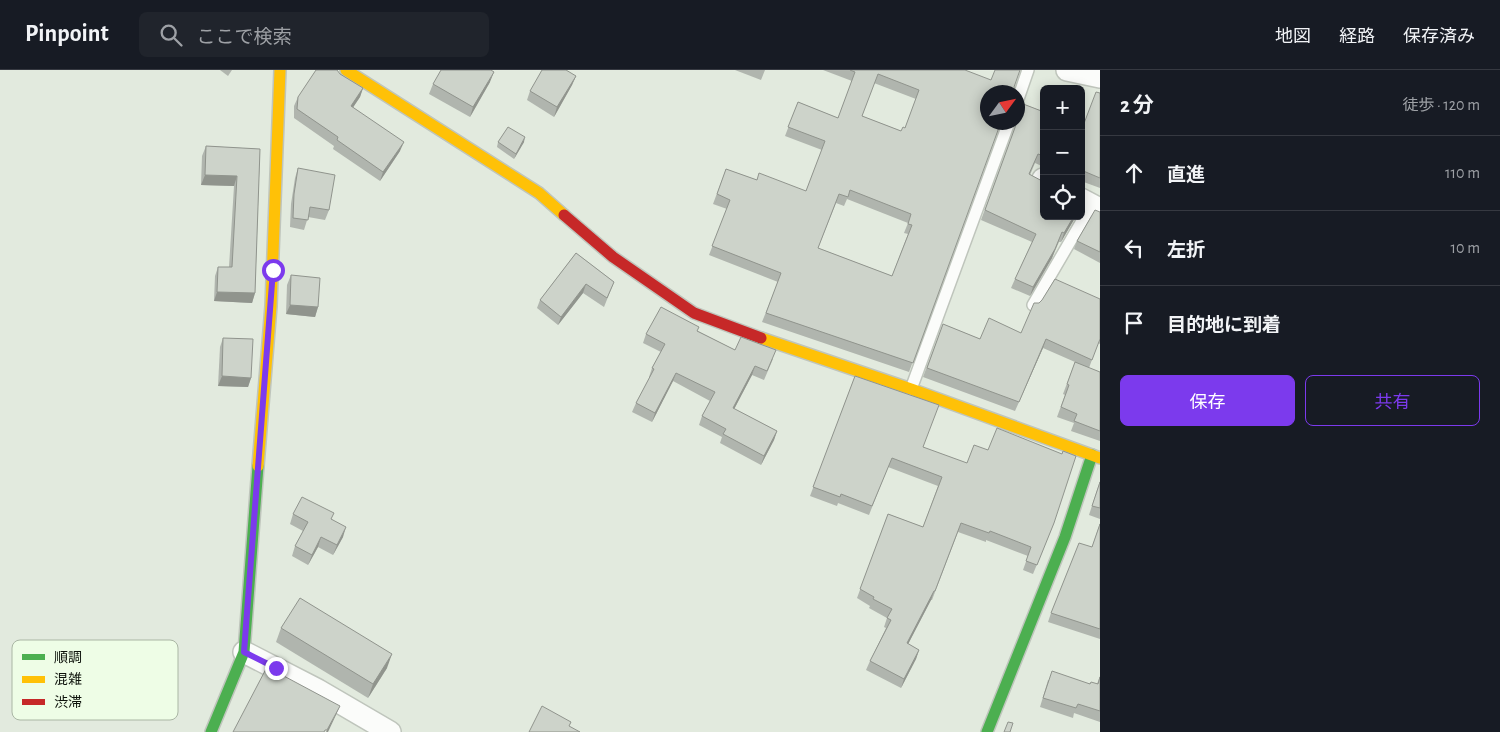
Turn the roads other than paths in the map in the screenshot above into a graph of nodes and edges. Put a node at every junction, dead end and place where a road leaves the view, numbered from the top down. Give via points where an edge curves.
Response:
1 (280, 70) edge
2 (346, 70) edge
3 (1028, 70) edge
4 (1067, 70) edge
5 (1100, 77) edge
6 (1023, 85) edge
7 (1006, 130) edge
8 (1091, 204) edge
9 (1033, 305) edge
10 (911, 389) junction
11 (1096, 457) edge
12 (244, 652) junction
13 (211, 732) edge
14 (390, 732) edge
15 (987, 732) edge

1 - 12 street via 271,306
2 - 10 street via 539,193 613,257 694,313
3 - 6 lane
4 - 5 street
7 - 10 lane
8 - 9 lane
10 - 11 street
11 - 15 street
12 - 13 street
12 - 14 street

